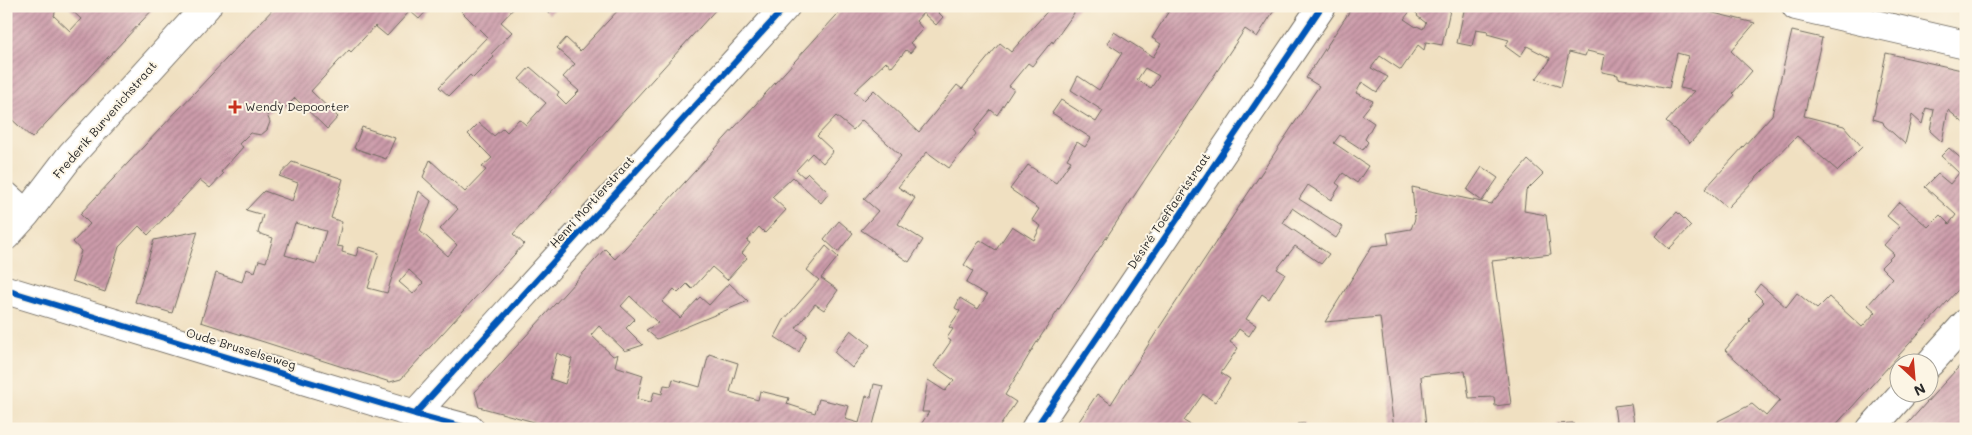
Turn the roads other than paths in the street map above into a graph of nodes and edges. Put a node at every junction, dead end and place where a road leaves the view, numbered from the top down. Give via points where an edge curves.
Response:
1 (207, 6) edge
2 (786, 6) edge
3 (1322, 6) edge
4 (1796, 6) edge
5 (1966, 45) edge
6 (16, 205) edge
7 (6, 236) edge
8 (6, 290) edge
9 (1966, 323) edge
10 (1940, 352) edge
11 (1895, 402) edge
12 (415, 414) junction
13 (470, 429) edge
14 (1035, 429) edge
15 (1871, 429) edge

1 - 6 street, Frederik Burvenichstraat via 71,155
2 - 12 street, Henri Mortierstraat
3 - 14 street, Désiré Toeffaertstraat
4 - 5 street
6 - 7 street, Frederik Burvenichstraat
8 - 12 street, Oude Brusselseweg
9 - 10 street
11 - 15 street
12 - 13 street, Oude Brusselseweg

